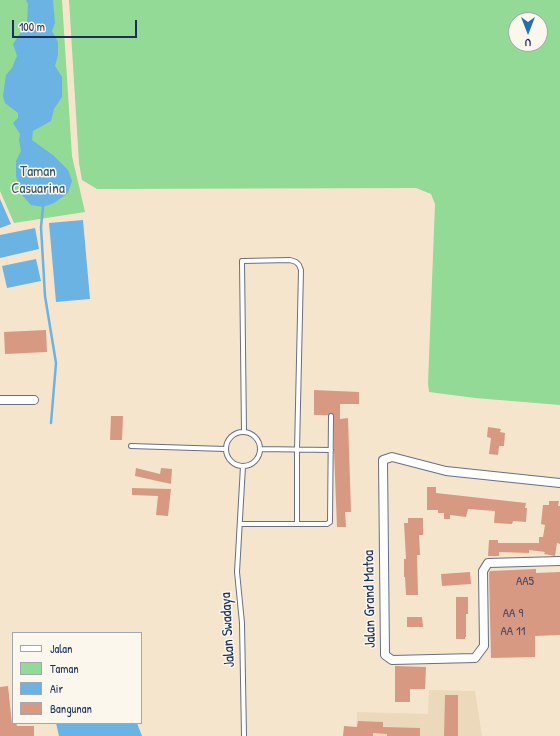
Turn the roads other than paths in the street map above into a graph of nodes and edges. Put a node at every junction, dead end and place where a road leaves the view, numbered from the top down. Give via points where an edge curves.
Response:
1 (0, 400) edge
2 (34, 400) dead end
3 (331, 416) dead end
4 (244, 432) junction
5 (131, 446) dead end
6 (225, 449) junction
7 (260, 449) junction
8 (297, 450) junction
9 (331, 450) junction
10 (243, 466) junction
11 (560, 483) edge
12 (240, 524) junction
13 (297, 524) junction
14 (560, 561) edge
15 (244, 736) edge

1 - 2 street
3 - 9 lane
4 - 6 lane via 237,432 231,436
4 - 7 lane via 256,437
4 - 8 lane via 242,261 290,260 299,265 300,277
5 - 6 lane
6 - 10 lane via 230,461
7 - 8 lane
7 - 10 lane via 255,461
8 - 9 lane
8 - 13 lane
9 - 13 lane via 330,522
10 - 12 lane, Jalan Swadaya
11 - 14 street, Jalan Grand Matoa via 446,471 392,457 383,460 385,655 392,660 476,658 484,646 483,571 488,564
12 - 13 lane
12 - 15 lane, Jalan Swadaya via 237,572 242,623

